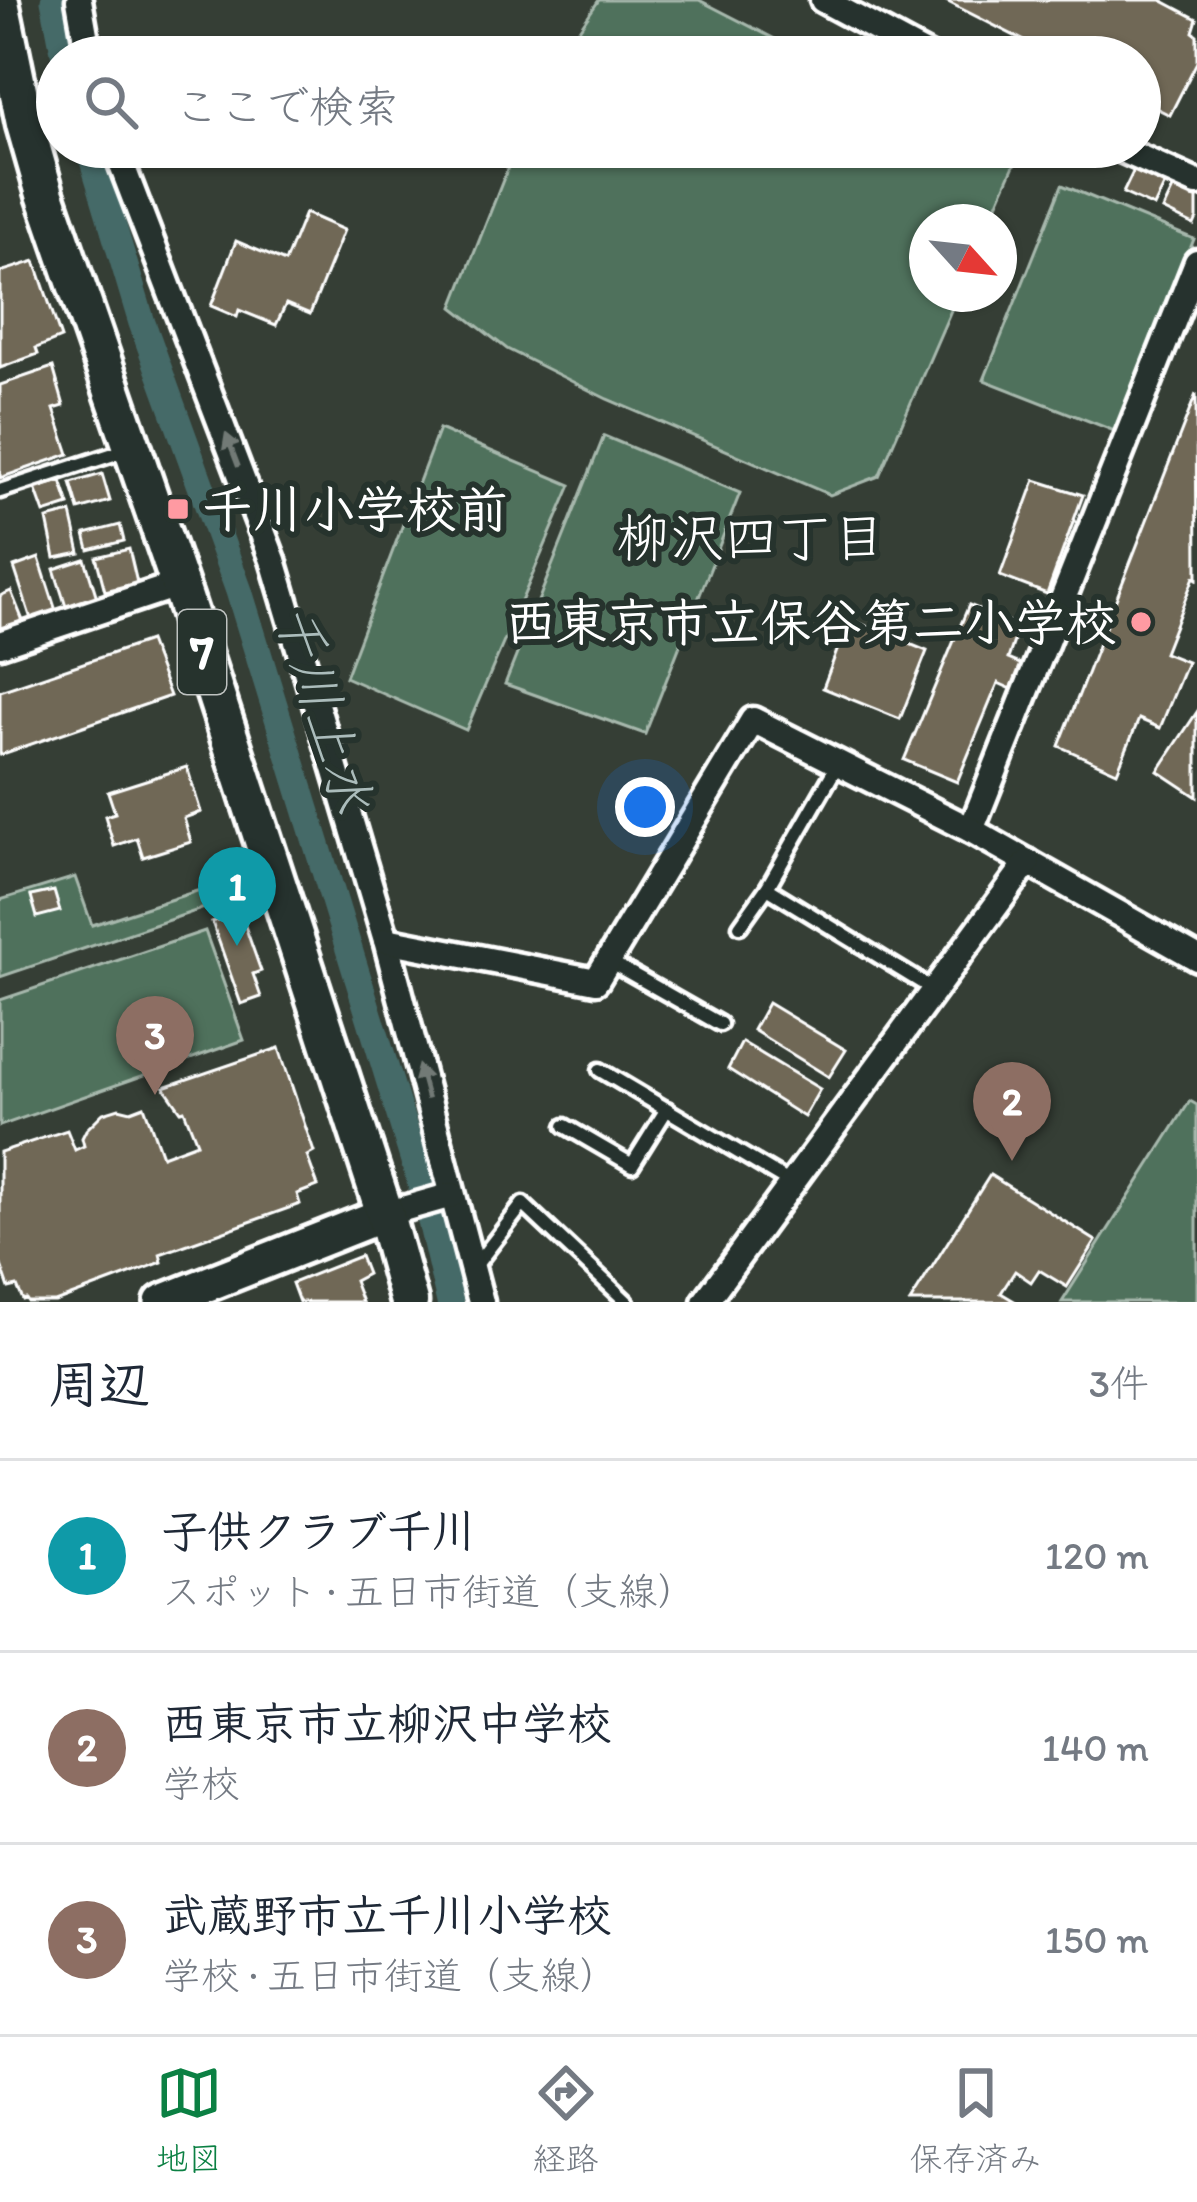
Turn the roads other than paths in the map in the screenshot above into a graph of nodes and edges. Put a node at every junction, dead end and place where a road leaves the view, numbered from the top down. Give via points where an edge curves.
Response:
1 (79, 0) edge
2 (823, 0) edge
3 (0, 2) edge
4 (85, 36) edge
5 (890, 36) edge
6 (36, 162) edge
7 (1161, 167) edge
8 (38, 168) edge
9 (123, 168) edge
10 (1197, 183) edge
11 (1197, 262) edge
12 (133, 448) junction
13 (0, 491) edge
14 (179, 584) junction
15 (0, 644) edge
16 (839, 764) junction
17 (971, 830) junction
18 (1028, 862) junction
19 (767, 888) junction
20 (740, 926) dead end
21 (386, 940) junction
22 (1197, 958) edge
23 (608, 961) junction
24 (934, 990) junction
25 (720, 1024) dead end
26 (600, 1070) dead end
27 (667, 1109) junction
28 (565, 1126) dead end
29 (792, 1184) junction
30 (452, 1195) junction
31 (386, 1214) junction
32 (481, 1289) edge
33 (175, 1300) edge
34 (409, 1302) edge
35 (627, 1302) edge
36 (705, 1302) edge

1 - 4 street
2 - 5 street
3 - 6 main road, 7
7 - 10 street
8 - 12 main road, 7
21 -> 9 street via 273,560
11 - 17 street
12 - 13 lane
12 - 14 main road, 7
14 - 15 street
14 - 31 main road, 7
16 - 17 street
16 - 19 lane
16 - 23 street via 753,720
17 - 18 street
18 - 22 street
18 - 24 street
19 - 20 lane
19 - 24 lane
21 - 23 street via 596,981
30 -> 21 street
23 - 25 lane
24 - 29 street
26 - 27 lane
27 - 28 lane via 632,1165
27 - 29 lane
29 - 36 street
30 - 31 street
30 - 32 street
31 - 33 street
31 - 34 main road, 7
32 - 35 lane via 523,1204

